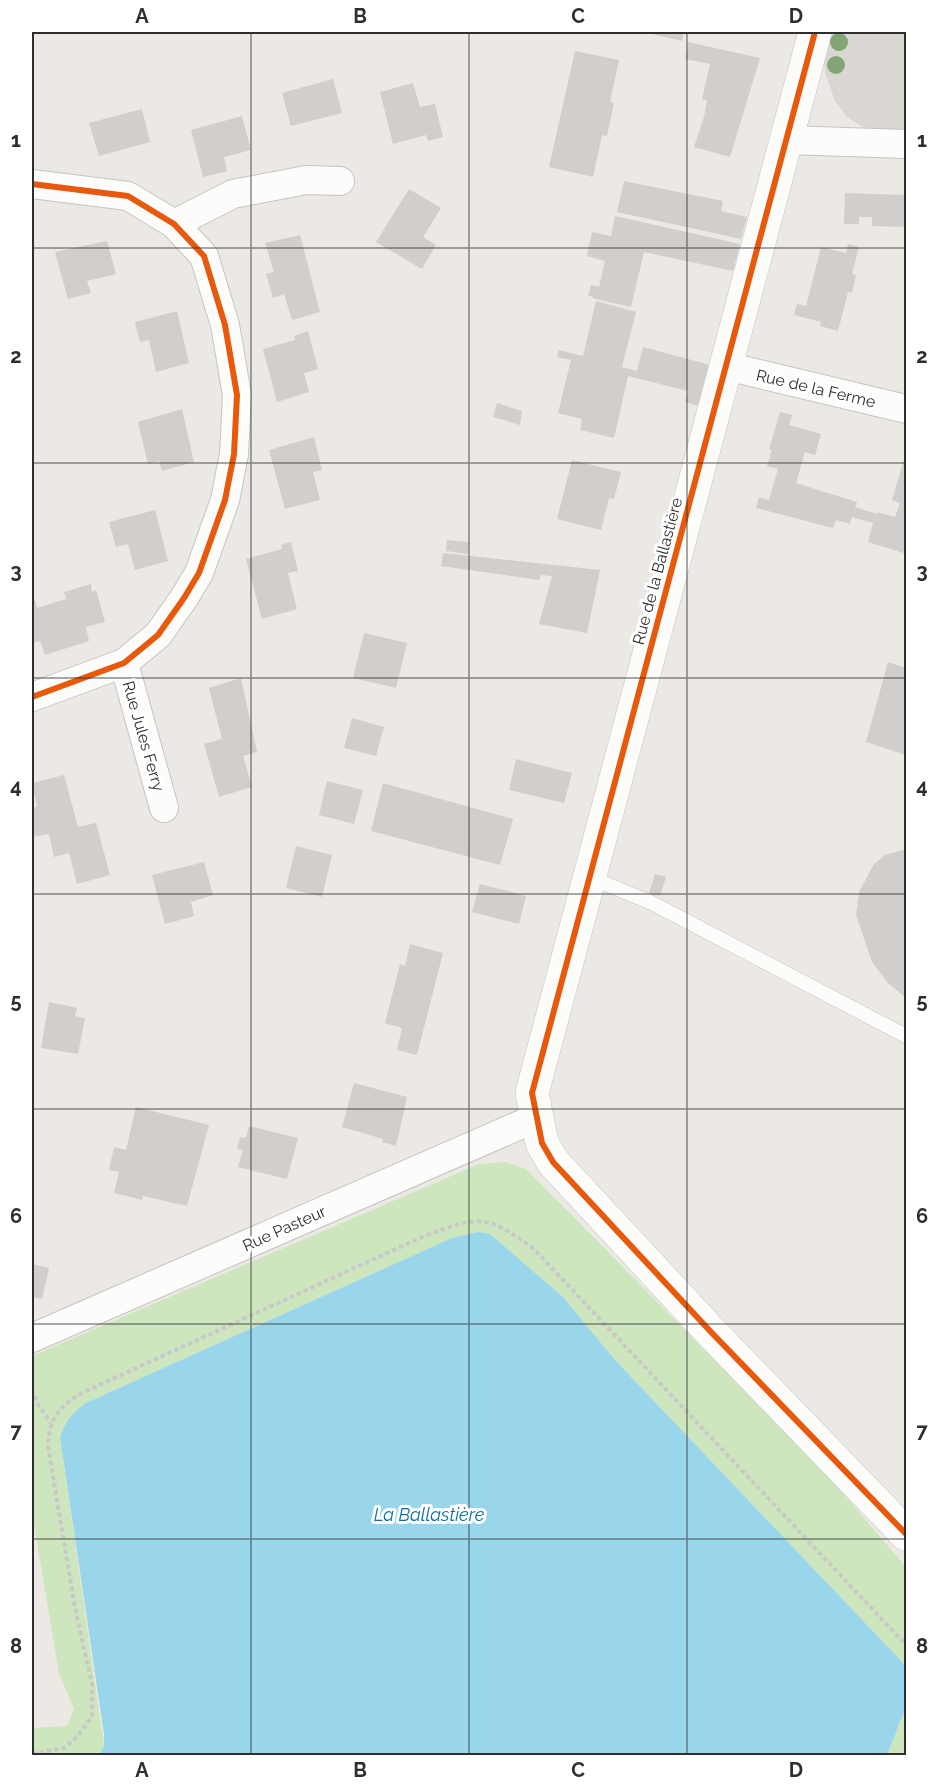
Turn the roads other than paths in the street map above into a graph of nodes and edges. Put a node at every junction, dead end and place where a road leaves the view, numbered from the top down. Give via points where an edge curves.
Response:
1 (815, 32) edge
2 (786, 140) junction
3 (906, 144) edge
4 (340, 181) dead end
5 (32, 184) edge
6 (174, 224) junction
7 (726, 366) junction
8 (906, 409) edge
9 (124, 663) junction
10 (32, 697) edge
11 (164, 808) dead end
12 (589, 877) junction
13 (906, 1036) edge
14 (536, 1118) junction
15 (32, 1338) edge
16 (906, 1534) edge

1 - 2 street, Rue de la Ballastière
2 - 3 street
2 - 7 street, Rue de la Ballastière
4 - 6 street via 306,180 233,194
5 - 6 street, Rue Jules Ferry via 128,196
6 - 9 street, Rue Jules Ferry via 204,256 225,325 237,395 234,454 225,500 199,573 158,635
7 - 8 street, Rue de la Ferme
7 - 12 street, Rue de la Ballastière
9 - 10 street, Rue Jules Ferry
9 - 11 street, Rue Jules Ferry
12 - 13 lane via 652,903
12 - 14 street, Rue de la Ballastière via 532,1093
14 - 15 street, Rue Pasteur
14 - 16 street, Rue de la Ballastière via 542,1143 578,1191

